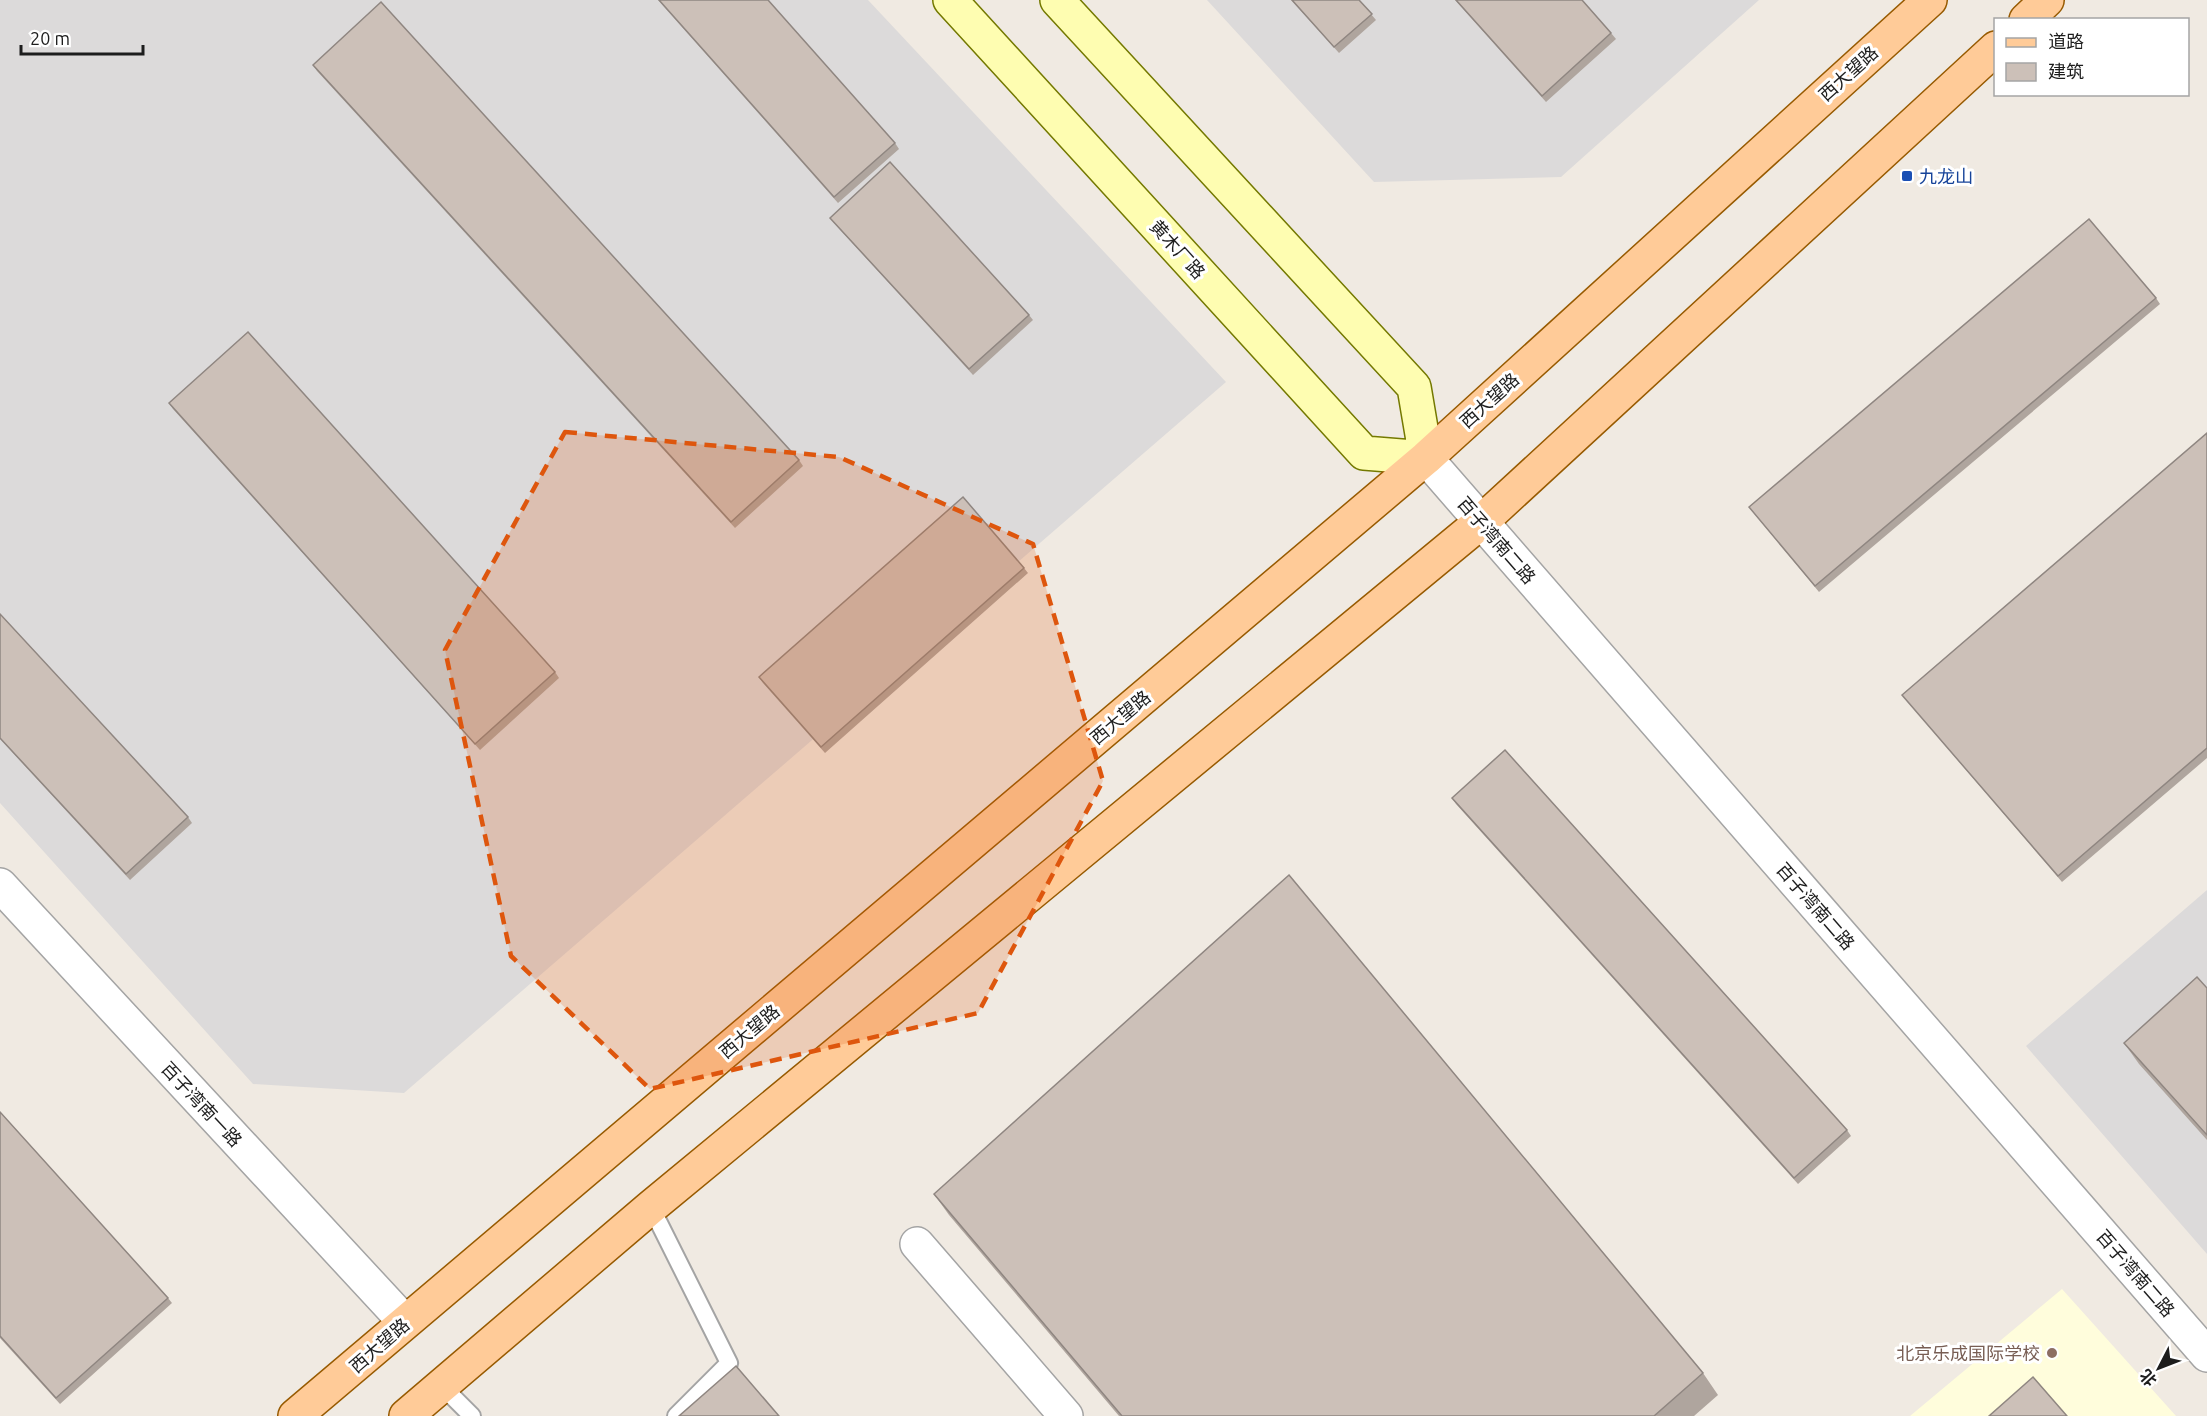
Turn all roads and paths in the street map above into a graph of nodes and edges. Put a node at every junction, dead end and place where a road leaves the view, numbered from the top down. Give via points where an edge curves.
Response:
1 (950, 0) edge
2 (1057, 0) edge
3 (1930, 0) edge
4 (2047, 0) edge
5 (2028, 18) edge
6 (1994, 49) edge
7 (1426, 458) junction
8 (1482, 522) junction
9 (0, 885) edge
10 (651, 1207) junction
11 (917, 1244) dead end
12 (405, 1322) junction
13 (2207, 1355) edge
14 (442, 1386) junction
15 (295, 1416) edge
16 (407, 1416) edge
17 (472, 1416) edge
18 (676, 1416) edge
19 (1066, 1416) edge

1 - 7 main road, 黄木厂路 via 1364,453
2 - 7 main road via 1414,387
3 - 7 main road, 西大望路
4 - 5 main road
6 - 8 main road
7 - 8 street, 百子湾南二路
7 - 12 main road, 西大望路
8 - 10 main road
8 - 13 street, 百子湾南二路
9 - 12 street, 百子湾南一路
10 - 14 main road
10 - 18 lane via 729,1363
11 - 19 street
12 - 15 main road, 西大望路
14 - 16 main road
14 - 17 lane

